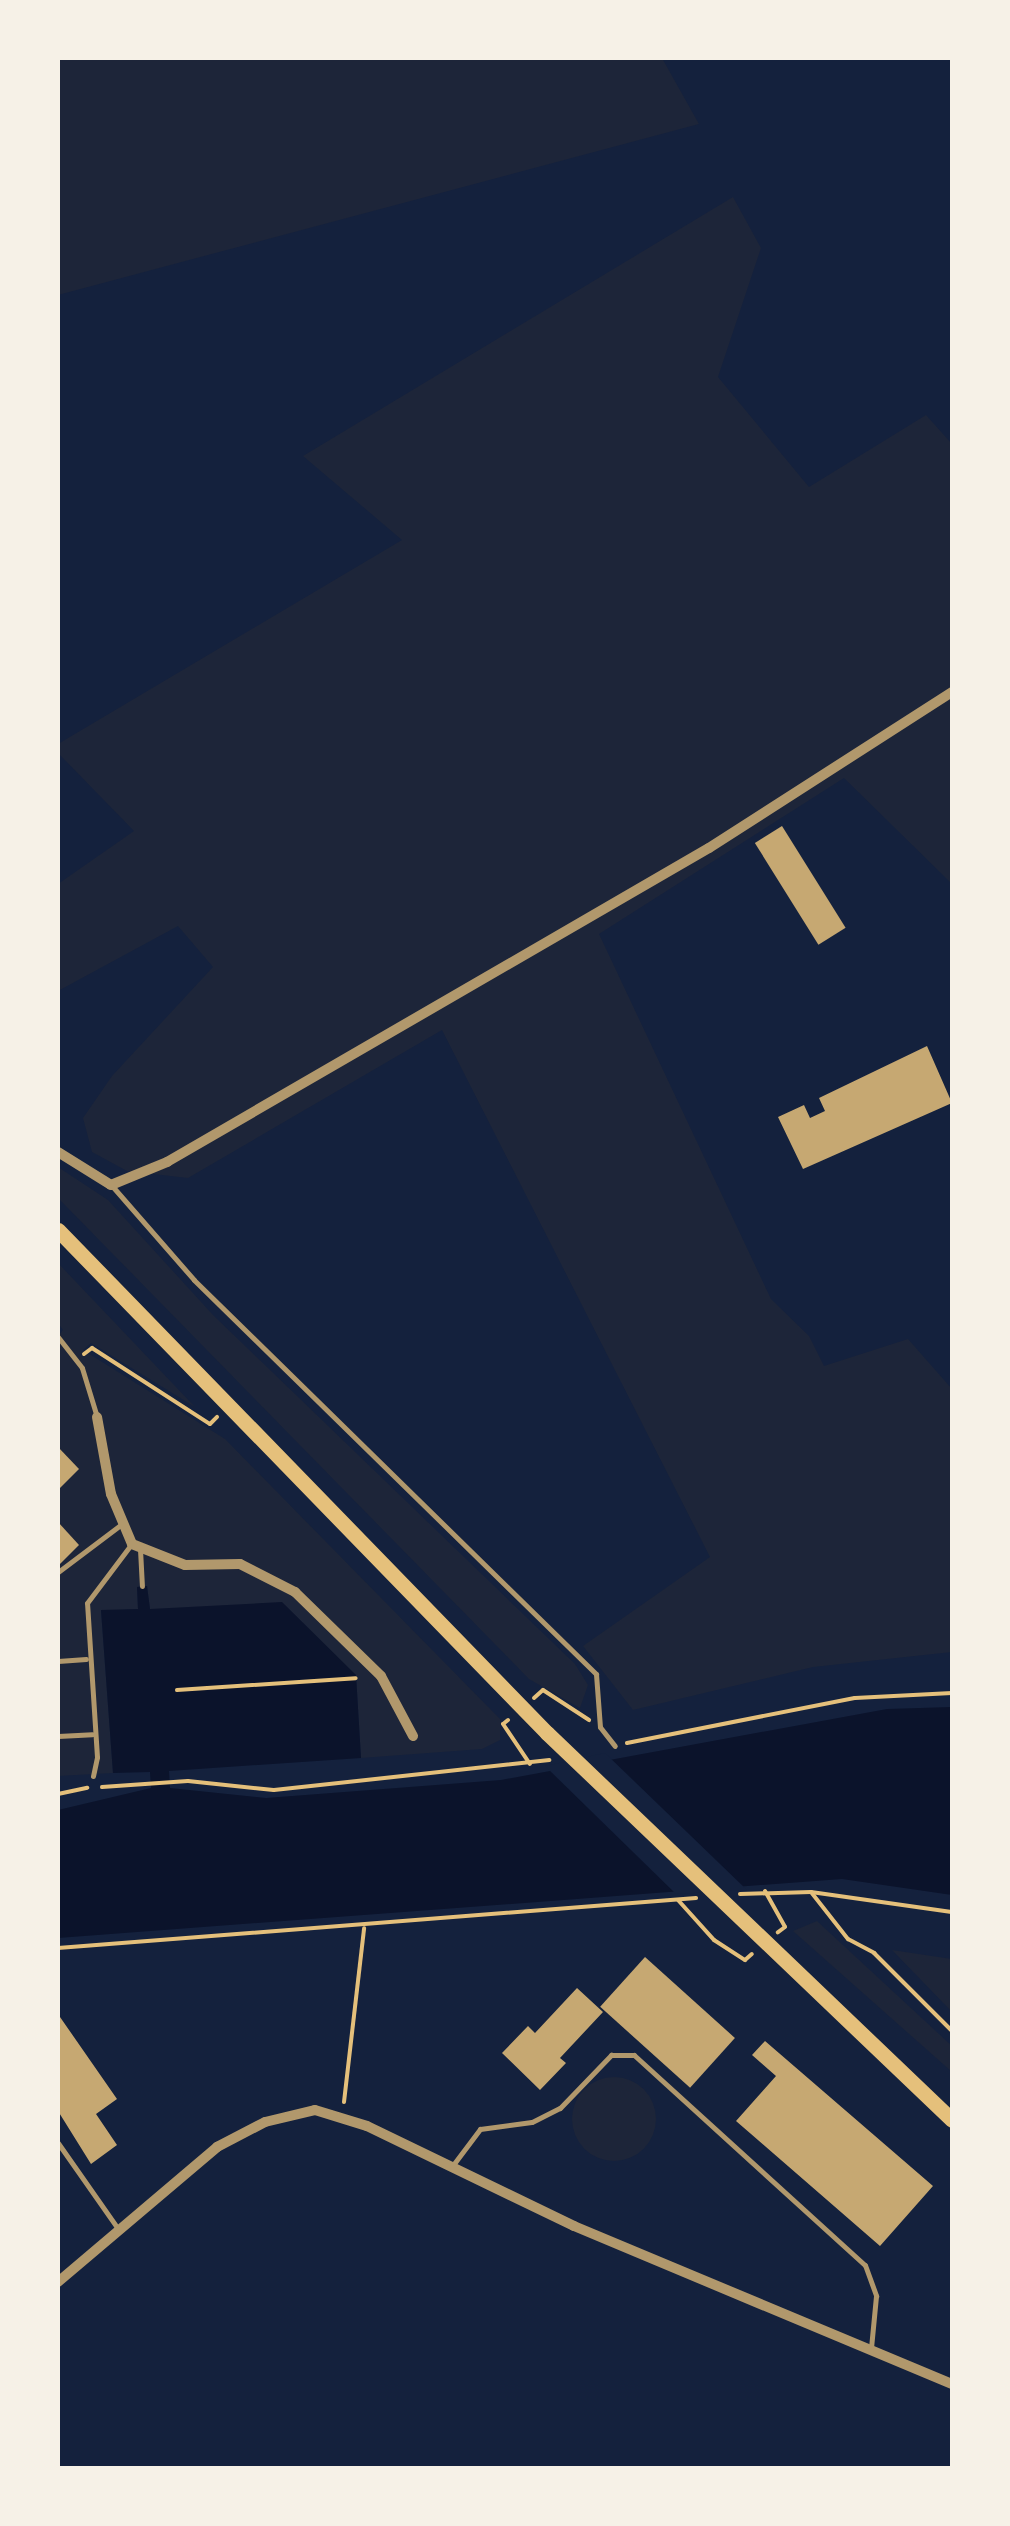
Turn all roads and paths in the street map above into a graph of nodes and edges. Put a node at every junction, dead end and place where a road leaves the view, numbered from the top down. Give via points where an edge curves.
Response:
1 (952, 692) edge
2 (58, 1152) edge
3 (111, 1185) junction
4 (58, 1230) edge
5 (58, 1337) edge
6 (77, 1360) junction
7 (227, 1407) junction
8 (97, 1416) joint
9 (123, 1523) junction
10 (136, 1546) junction
11 (58, 1572) edge
12 (142, 1586) dead end
13 (86, 1659) junction
14 (58, 1661) edge
15 (356, 1678) dead end
16 (176, 1690) dead end
17 (544, 1690) dead end
18 (952, 1692) edge
19 (574, 1712) dead end
20 (502, 1724) dead end
21 (92, 1734) junction
22 (58, 1736) edge
23 (412, 1736) dead end
24 (616, 1746) joint
25 (530, 1764) dead end
26 (516, 1766) dead end
27 (92, 1776) dead end
28 (132, 1784) dead end
29 (811, 1892) junction
30 (952, 1912) edge
31 (785, 1926) dead end
32 (364, 1928) junction
33 (58, 1948) edge
34 (745, 1960) dead end
35 (952, 2031) edge
36 (342, 2118) junction
37 (952, 2120) edge
38 (58, 2143) edge
39 (451, 2166) junction
40 (119, 2230) junction
41 (58, 2282) edge
42 (871, 2351) junction
43 (952, 2384) edge

1 - 3 street via 709,848 390,1037 167,1162
2 - 3 street
3 - 24 lane via 194,1280 596,1674 600,1727
4 - 7 main road
5 - 6 lane
6 - 7 path via 92,1348 210,1424
6 - 8 lane
7 - 37 main road via 547,1733
8 - 9 street
9 - 10 street
9 - 11 lane
10 - 12 lane
10 - 13 lane via 87,1603
10 - 23 street via 186,1565 240,1564 295,1592 381,1676
13 - 14 lane
13 - 21 lane
15 - 16 path
17 - 19 path
18 - 24 path via 856,1698
20 - 25 path
21 - 22 lane
21 - 27 lane
26 - 28 path via 274,1790
29 - 30 path
29 - 31 path via 764,1891
29 - 35 path via 848,1939 874,1953
32 - 33 path
32 - 34 path via 678,1900 714,1940
32 - 36 path
36 - 39 street
36 - 40 street via 315,2110 290,2113 241,2131
38 - 40 lane
39 - 42 street
39 - 42 lane via 480,2128 532,2122 560,2108 611,2055 634,2056 865,2265 876,2296
40 - 41 street
42 - 43 street

